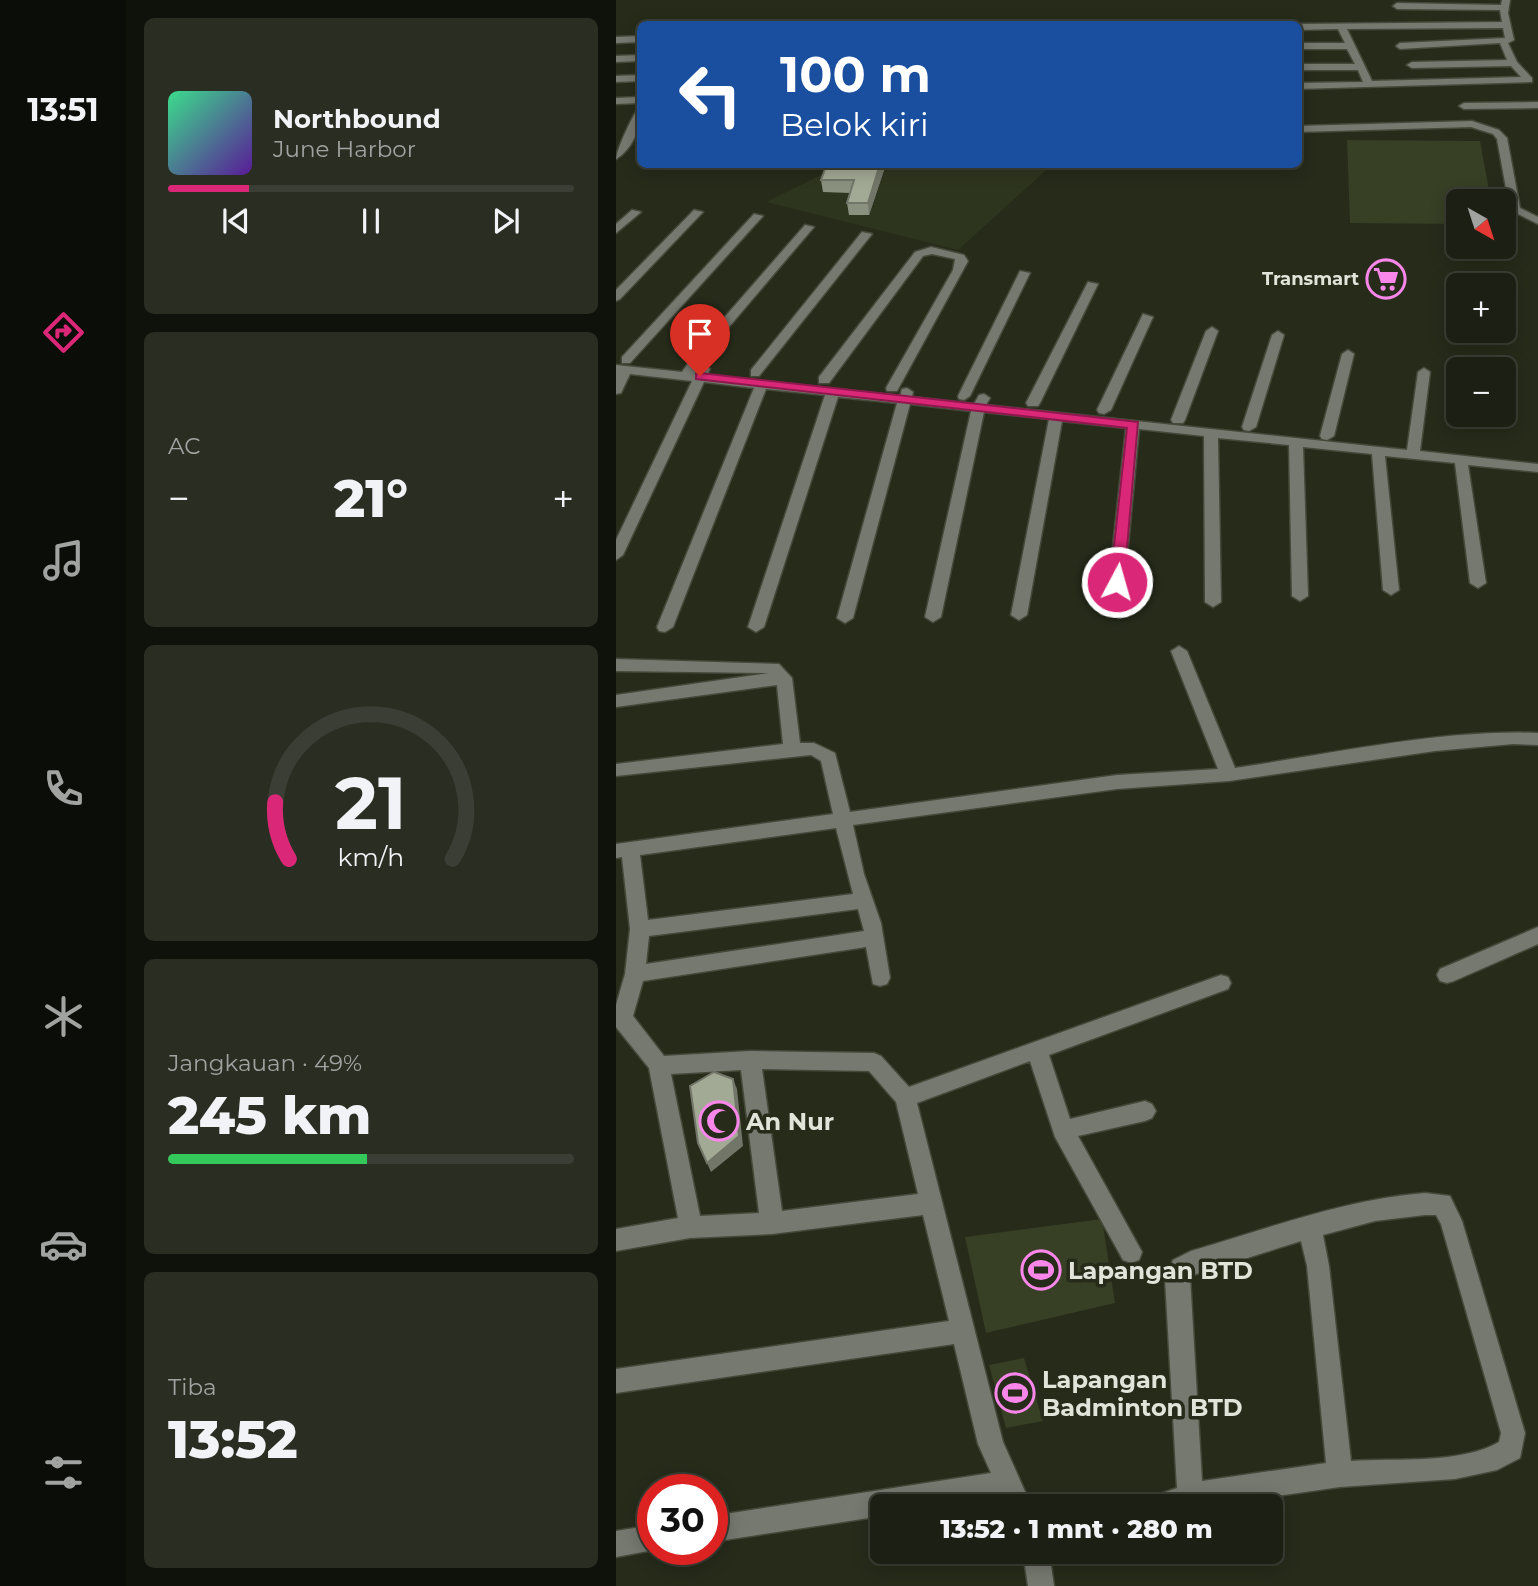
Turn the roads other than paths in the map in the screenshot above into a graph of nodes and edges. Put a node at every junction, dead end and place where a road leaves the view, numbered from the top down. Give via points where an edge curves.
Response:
1 (1505, 4) edge
2 (1396, 6) dead end
3 (1388, 25) junction
4 (1507, 25) junction
5 (1302, 26) edge
6 (1341, 26) junction
7 (637, 39) edge
8 (616, 40) edge
9 (1504, 43) junction
10 (1302, 46) edge
11 (1349, 46) junction
12 (1400, 46) junction
13 (637, 58) edge
14 (616, 59) edge
15 (1513, 63) junction
16 (1412, 65) junction
17 (1359, 66) junction
18 (1302, 67) edge
19 (637, 78) edge
20 (616, 79) edge
21 (1451, 84) junction
22 (1419, 85) junction
23 (1302, 86) edge
24 (1370, 86) junction
25 (637, 100) edge
26 (616, 101) edge
27 (1538, 104) edge
28 (1464, 106) junction
29 (1472, 124) junction
30 (1302, 129) edge
31 (616, 136) edge
32 (636, 136) edge
33 (616, 156) edge
34 (636, 212) dead end
35 (698, 212) dead end
36 (758, 216) dead end
37 (1538, 221) edge
38 (809, 227) dead end
39 (616, 230) edge
40 (866, 234) dead end
41 (1024, 273) dead end
42 (1092, 284) dead end
43 (616, 297) edge
44 (1147, 317) dead end
45 (1212, 331) dead end
46 (1278, 335) dead end
47 (1348, 354) dead end
48 (621, 364) edge
49 (696, 372) junction
50 (1423, 372) dead end
51 (758, 379) junction
52 (828, 386) junction
53 (892, 388) junction
54 (616, 390) edge
55 (905, 395) junction
56 (964, 396) junction
57 (981, 403) junction
58 (1033, 403) junction
59 (1104, 410) junction
60 (1056, 416) junction
61 (1178, 419) junction
62 (1133, 425) junction
63 (1249, 427) junction
64 (1211, 433) junction
65 (1335, 440) junction
66 (1296, 443) junction
67 (1378, 449) junction
68 (1413, 449) junction
69 (1538, 458) edge
70 (1461, 460) junction
71 (1538, 468) edge
72 (616, 555) edge
73 (1478, 583) dead end
74 (1391, 590) dead end
75 (1300, 596) dead end
76 (1213, 602) dead end
77 (1114, 608) dead end
78 (1019, 615) dead end
79 (933, 617) dead end
80 (845, 618) dead end
81 (665, 627) dead end
82 (756, 627) dead end
83 (1179, 652) dead end
84 (616, 664) edge
85 (784, 678) junction
86 (616, 701) edge
87 (1538, 739) edge
88 (792, 749) junction
89 (616, 770) edge
90 (1229, 775) junction
91 (842, 818) junction
92 (623, 850) edge
93 (865, 900) junction
94 (640, 929) junction
95 (1538, 935) edge
96 (873, 938) junction
97 (635, 974) junction
98 (1447, 975) dead end
99 (880, 978) dead end
100 (1221, 983) dead end
101 (619, 1018) edge
102 (1038, 1050) junction
103 (750, 1059) junction
104 (659, 1065) junction
105 (905, 1098) junction
106 (1145, 1111) dead end
107 (1063, 1130) junction
108 (930, 1203) junction
109 (772, 1223) junction
110 (690, 1227) junction
111 (1310, 1228) junction
112 (616, 1240) edge
113 (1131, 1252) dead end
114 (961, 1331) junction
115 (616, 1381) edge
116 (1340, 1474) junction
117 (1009, 1483) junction
118 (1014, 1494) edge
119 (1190, 1494) joint
120 (728, 1527) edge
121 (637, 1541) edge
122 (616, 1544) edge
123 (1038, 1564) edge
124 (1041, 1586) edge

1 - 2 street
1 - 4 street
3 - 4 street
3 - 6 street
3 - 12 street
4 - 9 street via 1511,37
5 - 6 street
6 - 11 street
7 - 8 street
9 - 12 street
9 - 15 street
10 - 11 street
11 - 17 street
12 - 16 street
13 - 14 street
15 - 16 street
15 - 21 street via 1529,80
16 - 22 street
17 - 18 street
17 - 24 street
19 - 20 street
21 - 22 street
21 - 28 street
22 - 24 street
23 - 24 street
25 - 26 street
27 - 28 street
28 - 29 street
29 - 30 street
29 - 37 street via 1502,138 1515,210
31 - 32 street
32 - 33 street
34 - 39 street
35 - 43 street
36 - 48 street
38 - 49 street via 707,345
40 - 51 street
41 - 56 street
42 - 58 street
44 - 59 street
45 - 61 street
46 - 63 street
47 - 65 street
48 - 49 street
48 - 54 street
49 - 51 street
49 - 72 street
50 - 68 street
51 - 52 street
51 - 81 street
52 - 53 street
52 - 53 street via 919,254 930,250 960,257 959,270
52 - 55 street
52 - 82 street
53 - 55 street
55 - 56 street
55 - 57 street
55 - 80 street
56 - 57 street
57 - 58 street
57 - 60 street
57 - 79 street
58 - 59 street
59 - 61 street
60 - 62 street
60 - 78 street
61 - 63 street
62 - 64 street
62 - 77 street
63 - 65 street
64 - 66 street
64 - 76 street
65 - 66 street
65 - 67 street
65 - 68 street
66 - 75 street
67 - 68 street
67 - 74 street
68 - 69 street
68 - 70 street
70 - 71 street
70 - 73 street
83 - 90 street
84 - 85 street via 768,666
85 - 86 street
85 - 88 street
87 - 90 street via 1435,745
88 - 89 street
88 - 91 street via 814,749 829,757
90 - 91 street via 1117,782
91 - 92 street
91 - 93 street
92 - 94 street
93 - 94 street
93 - 96 street
94 - 97 street
95 - 98 street
96 - 97 street
96 - 99 street
97 - 101 street
100 - 102 street
101 - 104 street
102 - 105 street
102 - 107 street
103 - 104 street
103 - 105 street via 874,1062
103 - 109 street
104 - 110 street
105 - 108 street
106 - 107 street
107 - 113 street
108 - 109 street
108 - 114 street
109 - 110 street
110 - 112 street
111 - 116 street
111 - 116 street via 1381,1210 1441,1204 1451,1221 1513,1433 1511,1449 1501,1458 1476,1464
111 - 119 street via 1181,1268 1177,1279
114 - 115 street
114 - 117 street via 991,1444
116 - 119 street
117 - 118 street
117 - 120 street
121 - 122 street
123 - 124 street

